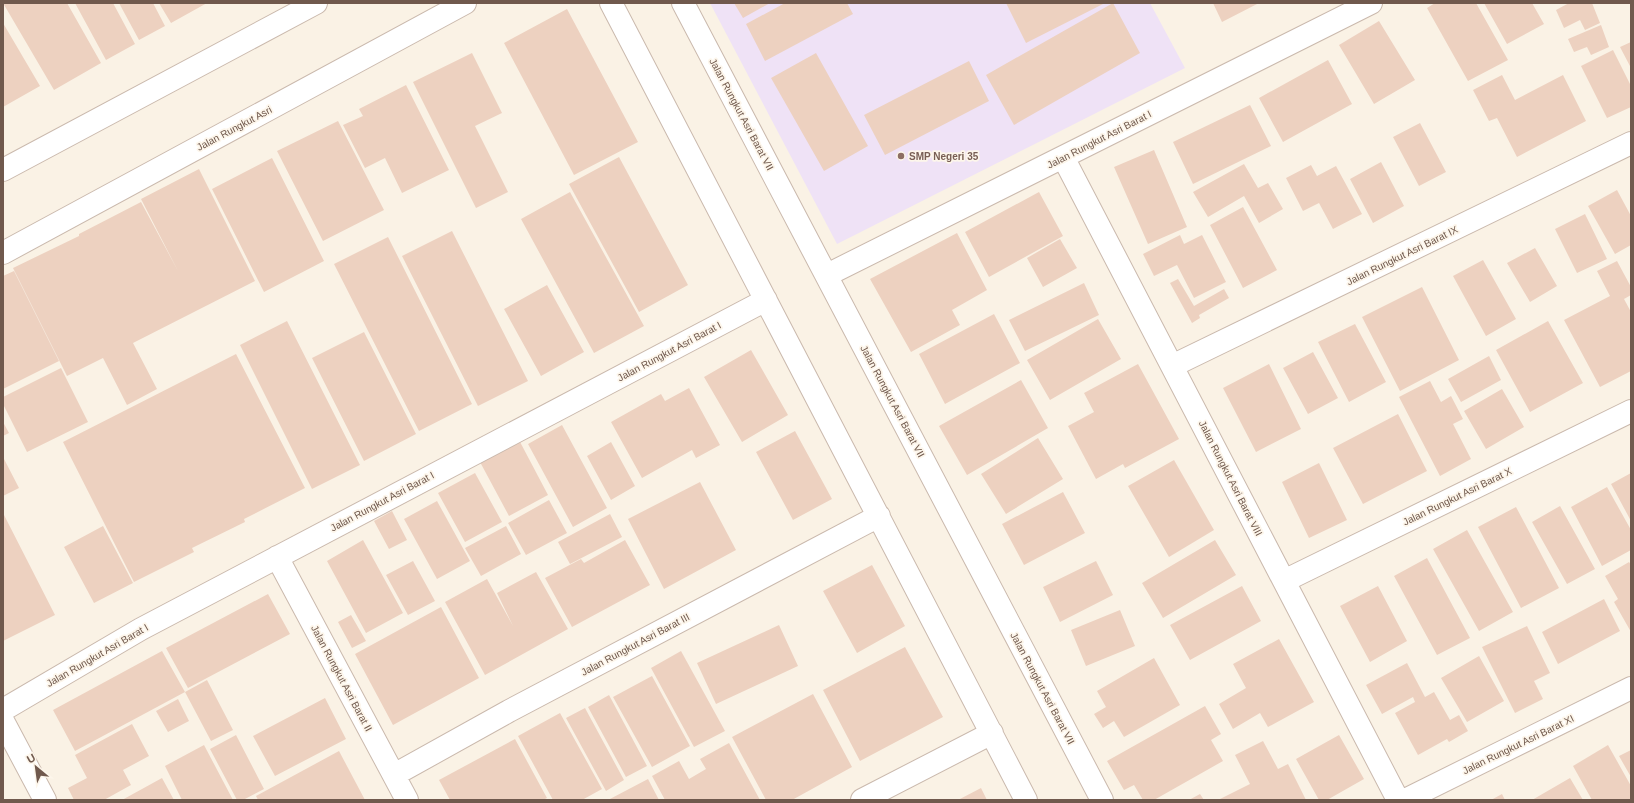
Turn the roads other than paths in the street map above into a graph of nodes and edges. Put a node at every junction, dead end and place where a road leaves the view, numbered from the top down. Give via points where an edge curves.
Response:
1 (316, 3) edge
2 (465, 3) edge
3 (611, 3) edge
4 (683, 3) edge
5 (1371, 3) edge
6 (1631, 143) edge
7 (1063, 157) junction
8 (3, 170) edge
9 (3, 253) edge
10 (827, 275) junction
11 (766, 300) junction
12 (1172, 366) junction
13 (1631, 411) edge
14 (879, 516) junction
15 (277, 557) junction
16 (1284, 581) junction
17 (1631, 688) edge
18 (3, 710) edge
19 (3, 721) edge
20 (992, 733) junction
21 (394, 775) junction
22 (45, 800) edge
23 (407, 800) edge
24 (862, 800) edge
25 (1026, 800) edge
26 (1102, 800) edge
27 (1398, 800) edge
28 (1405, 800) edge

1 - 8 street
2 - 9 street, Jalan Rungkut Asri
3 - 11 street
4 - 10 street, Jalan Rungkut Asri Barat VII
5 - 7 street, Jalan Rungkut Asri Barat I
6 - 12 street, Jalan Rungkut Asri Barat IX
7 - 10 street, Jalan Rungkut Asri Barat I
7 - 12 street, Jalan Rungkut Asri Barat VIII
10 - 26 street, Jalan Rungkut Asri Barat VII
11 - 14 street
11 - 15 street, Jalan Rungkut Asri Barat I
12 - 16 street, Jalan Rungkut Asri Barat VIII
13 - 16 street, Jalan Rungkut Asri Barat X
14 - 20 street
14 - 21 street, Jalan Rungkut Asri Barat III via 509,710
15 - 18 street, Jalan Rungkut Asri Barat I via 141,629
15 - 21 street, Jalan Rungkut Asri Barat II
16 - 27 street, Jalan Rungkut Asri Barat VIII
17 - 28 street, Jalan Rungkut Asri Barat XI
19 - 22 street
20 - 24 street
20 - 25 street
21 - 23 street, Jalan Rungkut Asri Barat II

